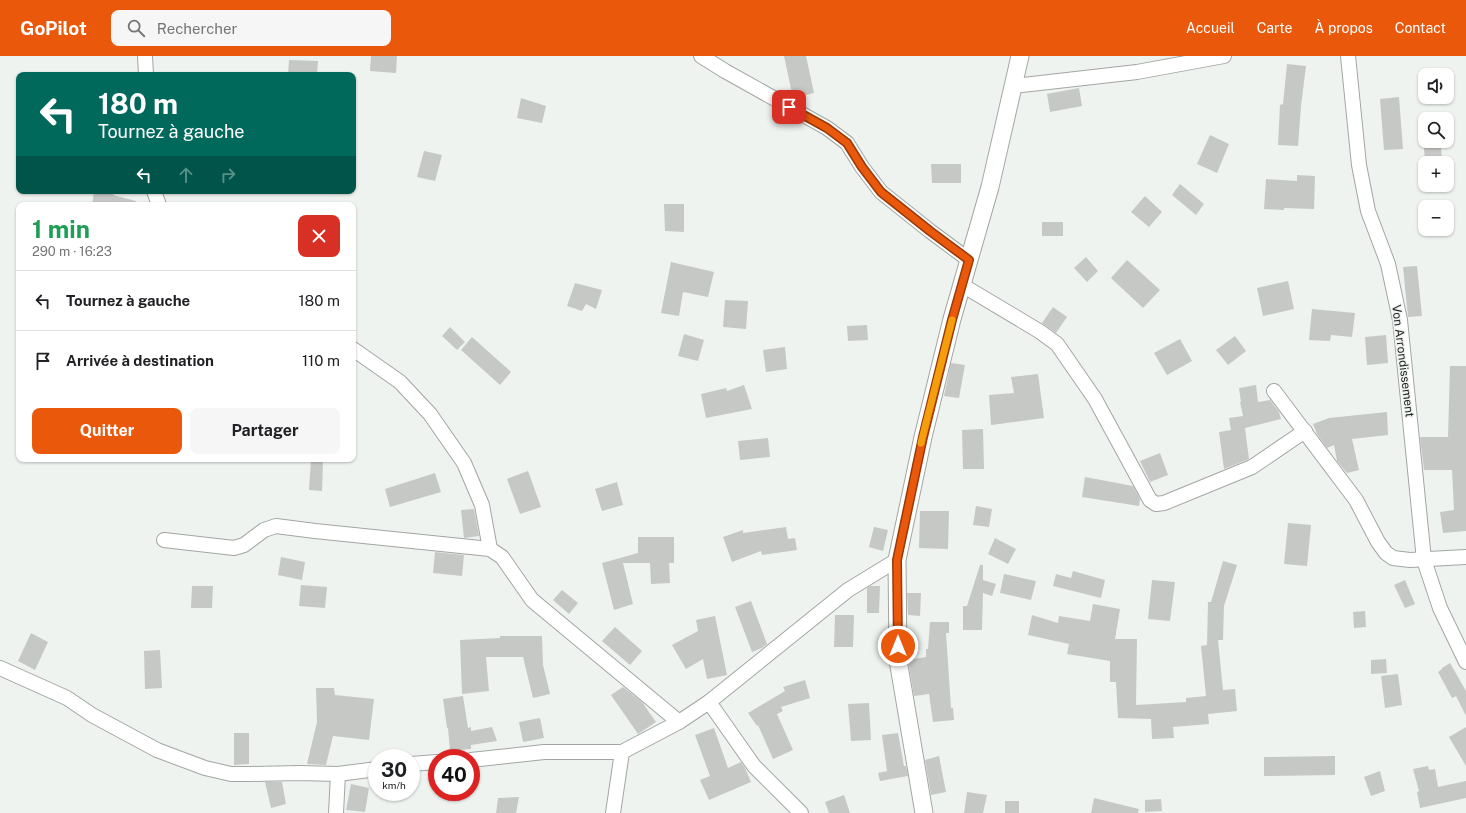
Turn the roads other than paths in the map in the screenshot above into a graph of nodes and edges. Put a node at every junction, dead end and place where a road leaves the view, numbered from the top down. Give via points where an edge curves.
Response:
1 (145, 56) edge
2 (701, 56) edge
3 (1020, 56) edge
4 (1224, 56) edge
5 (1348, 56) edge
6 (146, 72) edge
7 (1014, 86) junction
8 (969, 260) junction
9 (962, 285) junction
10 (356, 351) edge
11 (1274, 391) dead end
12 (1305, 431) junction
13 (164, 540) dead end
14 (490, 549) junction
15 (1466, 557) edge
16 (897, 560) junction
17 (1424, 560) junction
18 (1466, 662) edge
19 (0, 668) edge
20 (709, 702) junction
21 (679, 722) junction
22 (622, 752) junction
23 (480, 759) edge
24 (368, 770) edge
25 (338, 774) junction
26 (336, 813) edge
27 (613, 813) edge
28 (801, 813) edge
29 (924, 813) edge

1 - 6 street
2 - 8 street via 827,128 847,143 881,192
3 - 7 street
4 - 7 street via 1137,72
5 - 17 street, Von Arrondissement via 1359,165 1368,211 1388,264 1400,320
7 - 8 street via 990,187
8 - 9 street
9 - 12 street via 1057,344 1095,399 1150,500 1156,504 1164,504 1252,467
9 - 16 street via 923,437
10 - 14 street via 400,382 430,414 464,463 482,505
11 - 12 street
12 - 17 street via 1356,500 1386,553 1393,558
13 - 14 street via 234,548 264,530 276,526
14 - 21 street via 502,557 532,600
15 - 17 street
16 - 20 street via 848,590
16 - 29 street via 898,660
17 - 18 street, Von Arrondissement via 1440,608
19 - 25 street via 67,698 92,715 157,750 205,768 231,774
20 - 21 street
20 - 28 street via 754,766
21 - 22 street
22 - 23 street via 544,752
22 - 27 street
24 - 25 street
25 - 26 street

